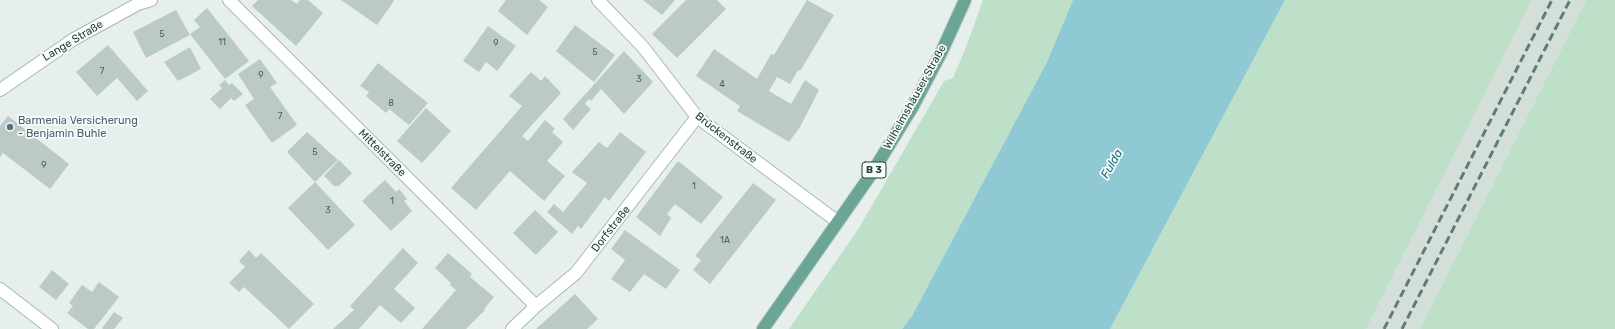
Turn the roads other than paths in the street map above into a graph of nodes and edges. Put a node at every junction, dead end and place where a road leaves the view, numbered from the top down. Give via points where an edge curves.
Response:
1 (151, 0) edge
2 (229, 0) edge
3 (598, 0) edge
4 (965, 0) edge
5 (0, 90) edge
6 (697, 117) junction
7 (838, 222) junction
8 (0, 289) edge
9 (536, 306) junction
10 (52, 329) edge
11 (512, 329) edge
12 (763, 329) edge

1 - 5 street, Lange Straße via 138,4 74,38
2 - 9 street, Mittelstraße
3 - 6 street, Brückenstraße via 643,46
4 - 7 main road, Wilhelmshäuser Straße / B 3 via 913,106
6 - 7 street, Brückenstraße
6 - 9 street, Dorfstraße via 576,273
7 - 12 main road, Wilhelmshäuser Straße / B 3
8 - 10 street
9 - 11 street, Dorfstraße

